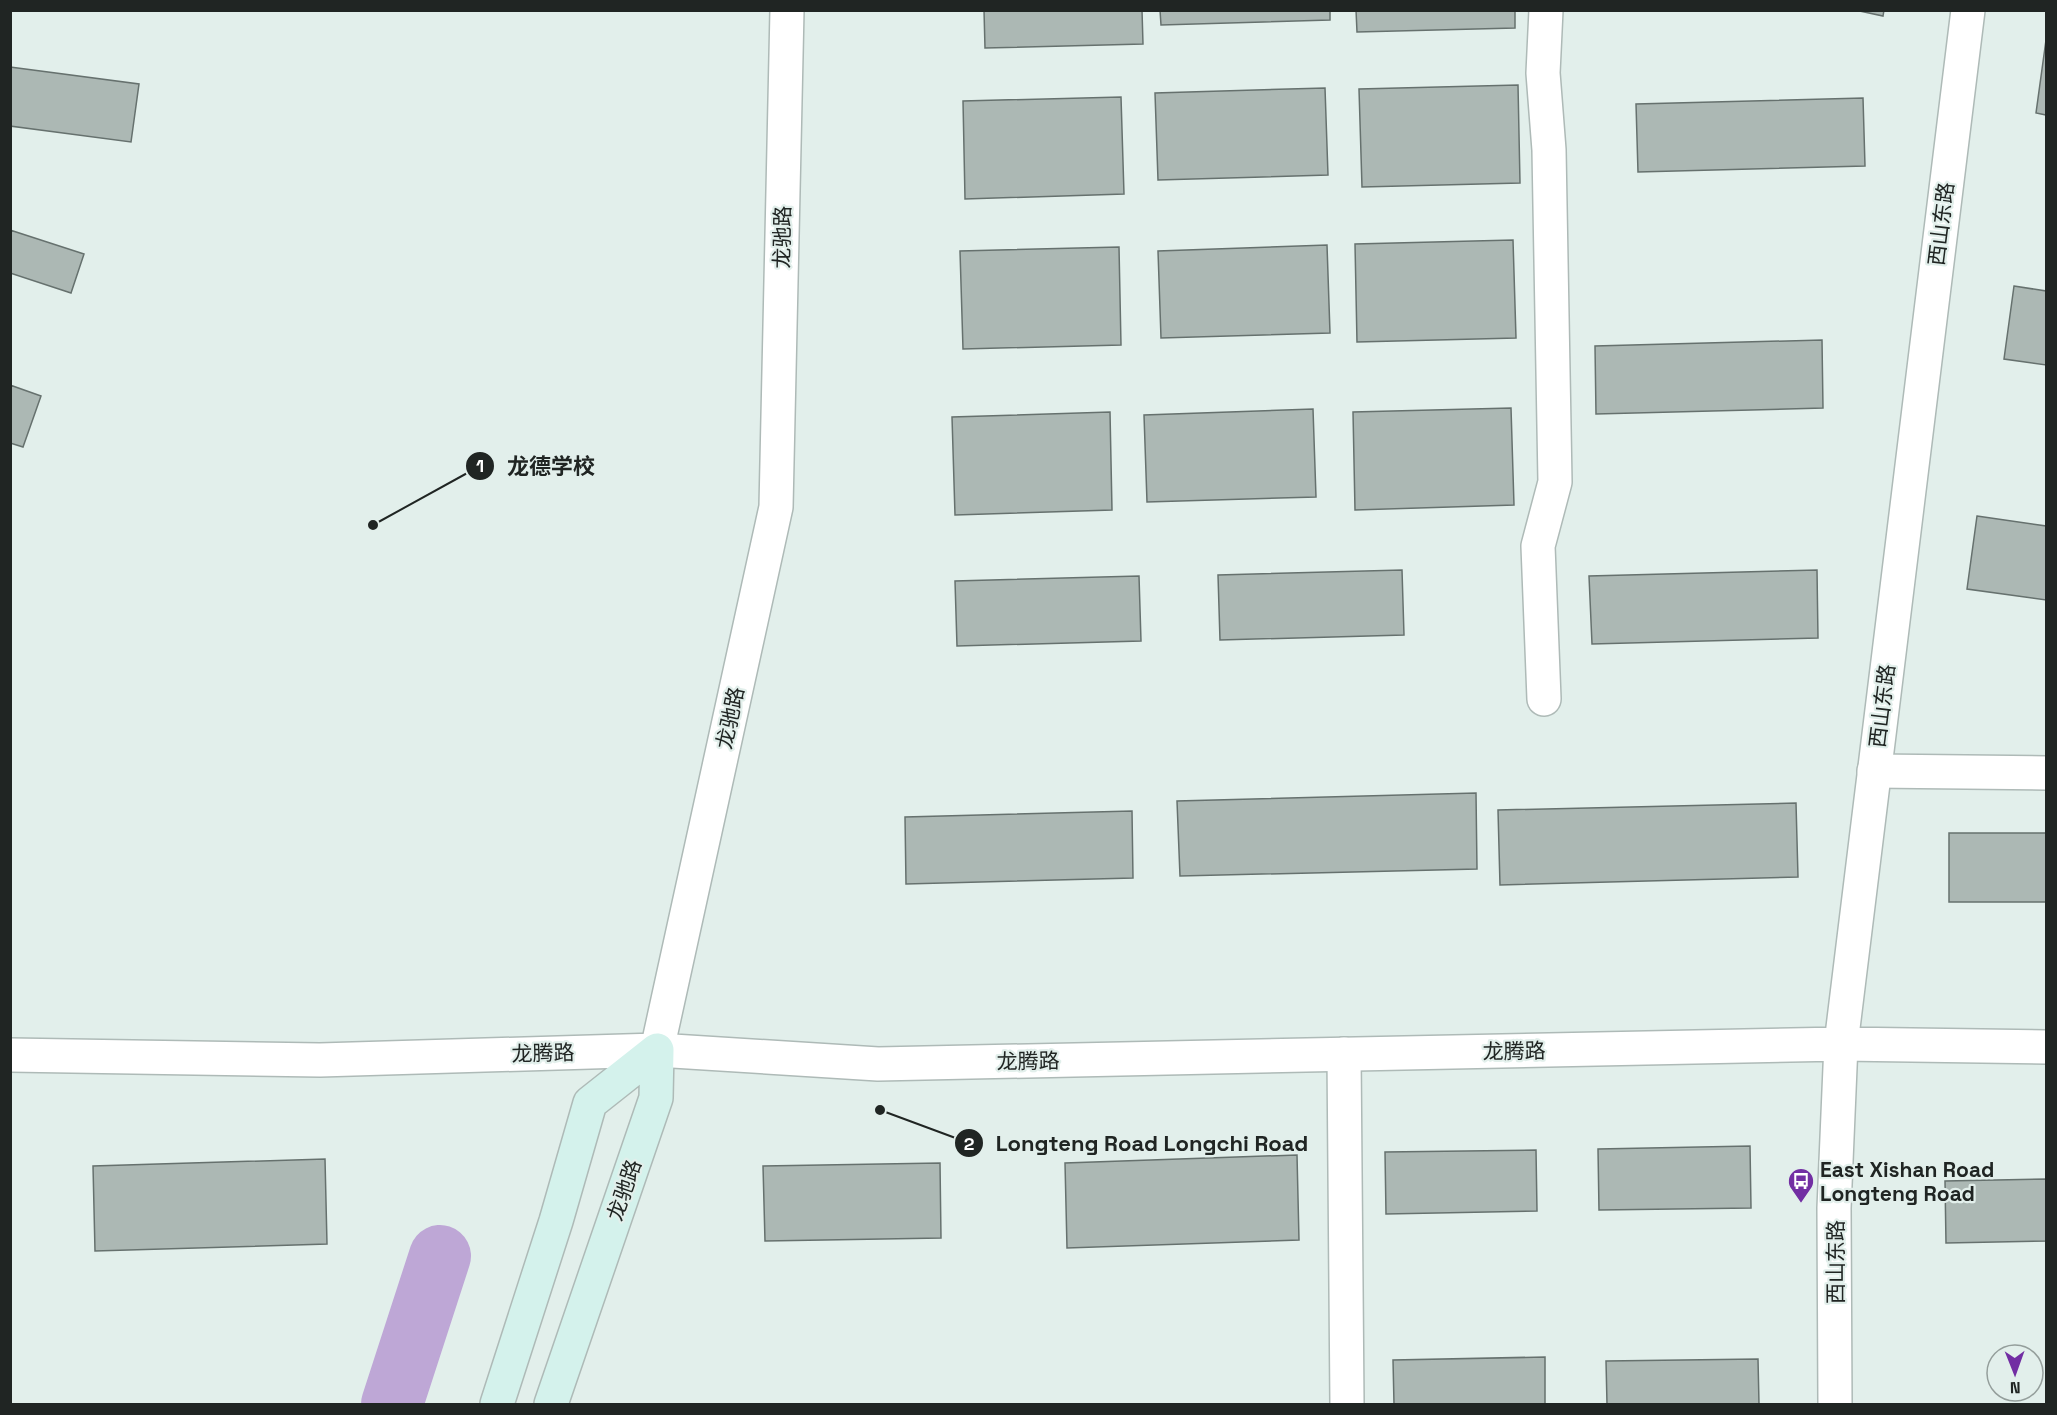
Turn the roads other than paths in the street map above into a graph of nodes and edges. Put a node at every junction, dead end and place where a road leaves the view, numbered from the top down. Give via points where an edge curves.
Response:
1 (787, 10) edge
2 (1546, 10) edge
3 (1968, 10) edge
4 (1544, 699) dead end
5 (1874, 771) junction
6 (2046, 773) edge
7 (1841, 1044) junction
8 (2046, 1047) edge
9 (657, 1050) junction
10 (1344, 1054) junction
11 (10, 1056) edge
12 (497, 1404) edge
13 (551, 1404) edge
14 (1347, 1404) edge
15 (1835, 1404) edge

1 - 9 street, 龙驰路 via 776,507
2 - 4 street via 1543,73 1549,150 1555,482 1538,546
3 - 5 street, 西山东路
5 - 6 street
5 - 7 street, 西山东路
7 - 8 street, 龙腾路
7 - 10 street, 龙腾路
7 - 15 street, 西山东路 via 1834,1208
9 - 10 street, 龙腾路 via 878,1064
9 - 11 street, 龙腾路 via 320,1059
9 - 12 main road via 590,1103
9 - 13 main road, 龙驰路 via 656,1098
10 - 14 street

